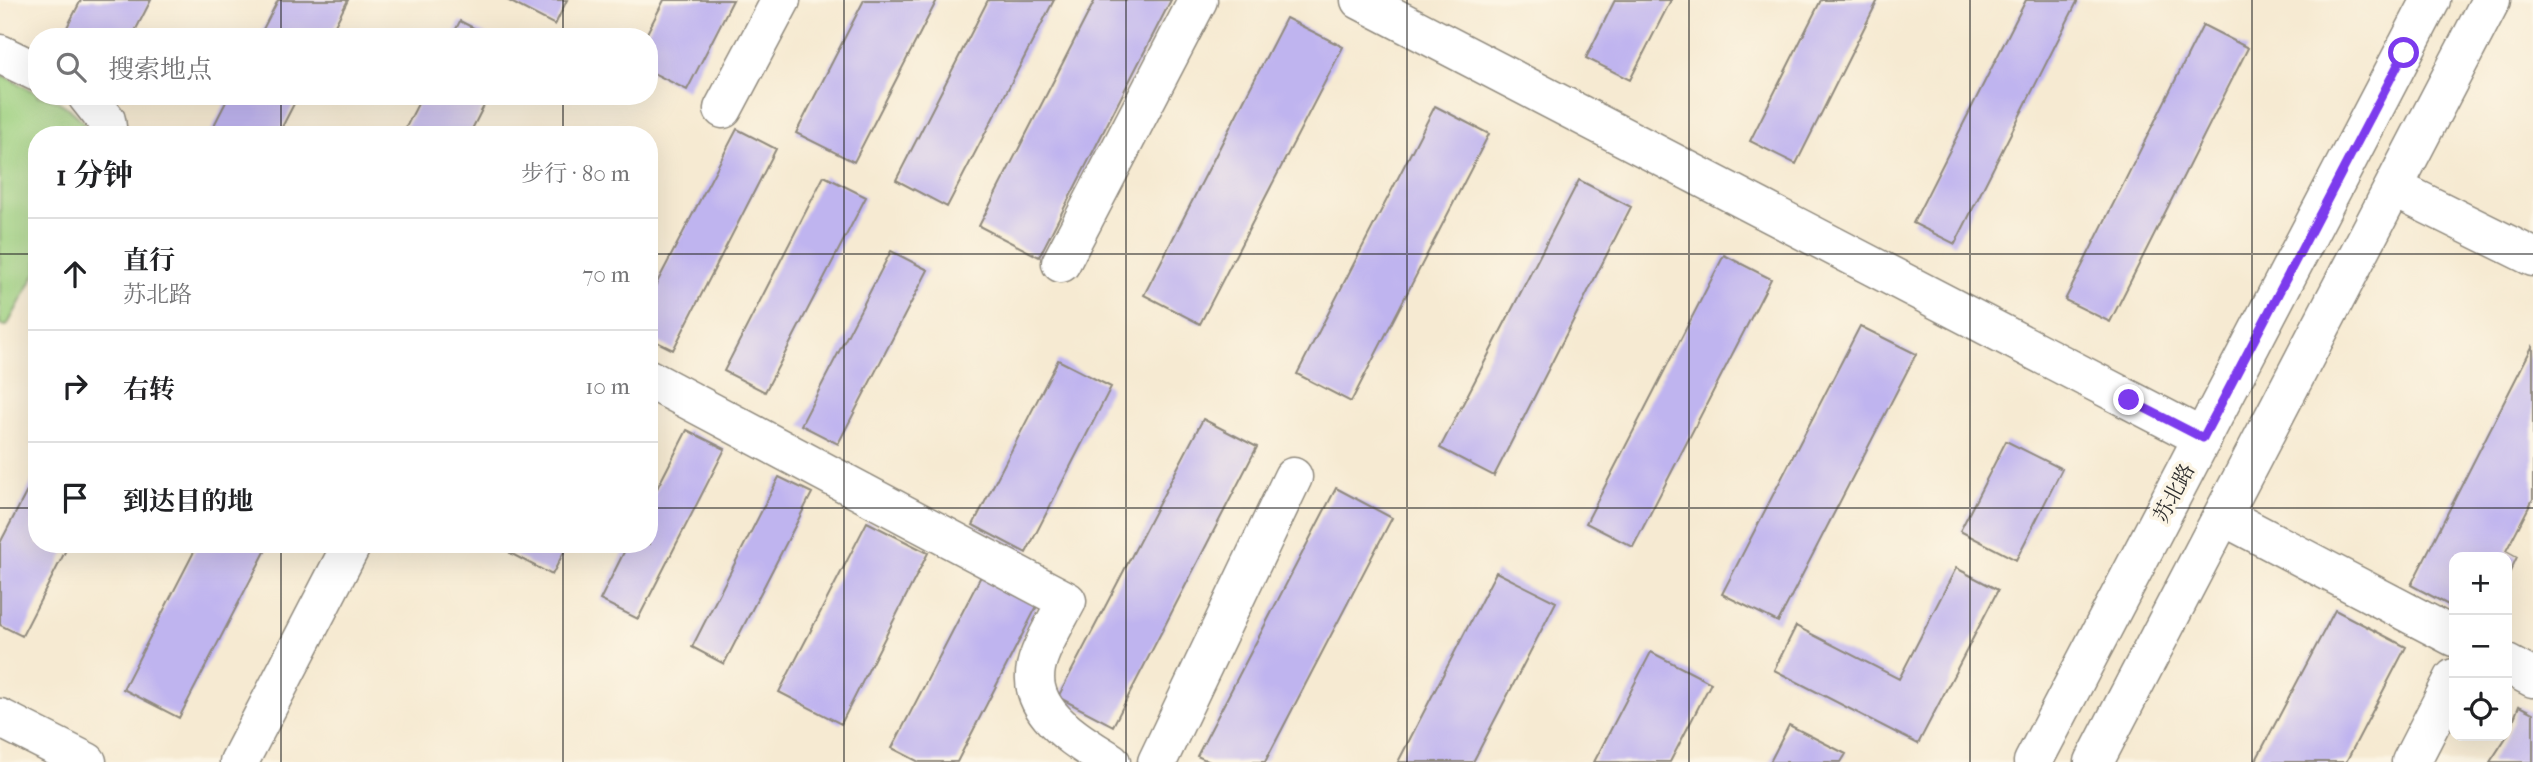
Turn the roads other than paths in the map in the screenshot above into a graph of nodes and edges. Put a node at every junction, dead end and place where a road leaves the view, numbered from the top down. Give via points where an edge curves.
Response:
1 (780, 0) edge
2 (1198, 0) edge
3 (1360, 0) edge
4 (2431, 0) edge
5 (2491, 0) edge
6 (0, 54) edge
7 (28, 68) edge
8 (94, 105) edge
9 (723, 109) dead end
10 (107, 126) edge
11 (2394, 188) junction
12 (2533, 257) edge
13 (1061, 263) dead end
14 (658, 384) edge
15 (2203, 438) junction
16 (1293, 477) dead end
17 (2223, 516) junction
18 (347, 553) edge
19 (2449, 634) edge
20 (2512, 667) edge
21 (2533, 678) edge
22 (2449, 688) edge
23 (0, 718) edge
24 (87, 762) edge
25 (239, 762) edge
26 (1111, 762) edge
27 (1157, 762) edge
28 (2033, 762) edge
29 (2094, 762) edge
30 (2411, 762) edge

1 - 9 main road
2 - 13 main road
3 - 15 main road
4 - 15 main road, 苏北路
5 - 11 main road
6 - 7 main road
8 - 10 main road
11 - 12 main road
11 - 17 main road
14 - 26 main road via 1066,601 1038,657 1037,689 1045,712 1066,733
15 - 28 main road, 苏北路
16 - 27 main road
17 - 19 main road
17 - 29 main road
18 - 25 main road
20 - 21 main road
22 - 30 main road
23 - 24 main road

